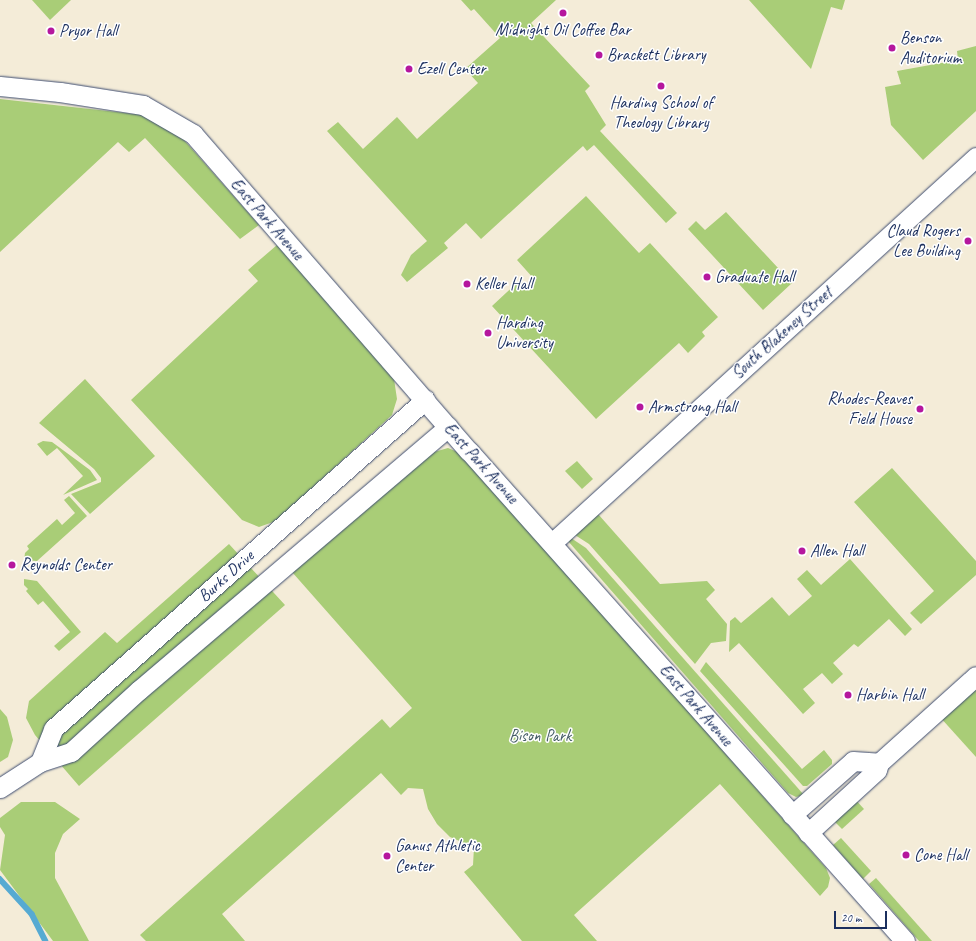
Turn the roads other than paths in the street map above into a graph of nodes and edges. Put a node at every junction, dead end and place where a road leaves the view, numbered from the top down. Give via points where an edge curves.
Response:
1 (0, 86) edge
2 (976, 157) edge
3 (425, 400) junction
4 (448, 427) junction
5 (553, 542) junction
6 (976, 676) edge
7 (40, 762) junction
8 (0, 788) edge
9 (800, 824) junction
10 (905, 941) edge

1 - 3 street, East Park Avenue via 143,105 193,134
2 - 5 street, South Blakeney Street
3 - 4 street, East Park Avenue
3 - 7 street, Burks Drive via 53,729
4 - 5 street, East Park Avenue
4 - 7 street, Burks Drive via 139,690 71,752
5 - 9 street, East Park Avenue
6 - 9 street via 874,762 876,770
7 - 8 street, Burks Drive
9 - 10 street, East Park Avenue

